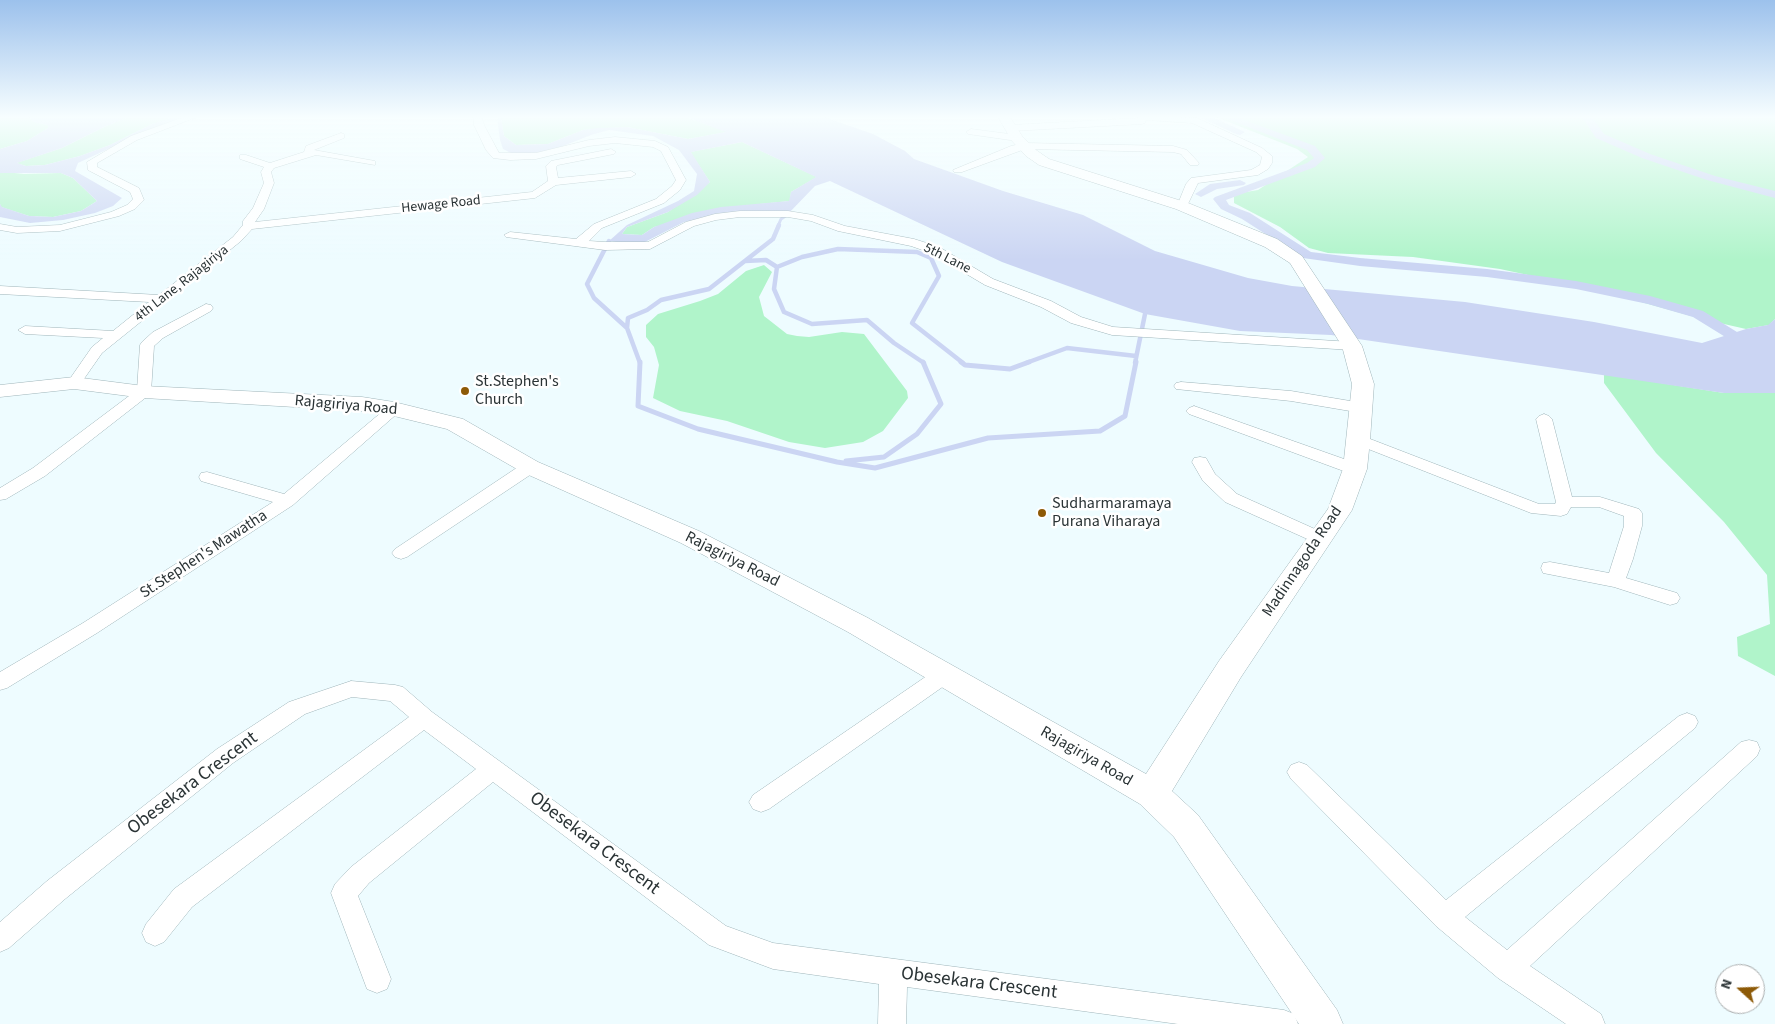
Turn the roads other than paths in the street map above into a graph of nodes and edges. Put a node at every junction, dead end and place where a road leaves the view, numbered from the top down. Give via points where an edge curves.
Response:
1 (92, 165) edge
2 (259, 165) edge
3 (278, 165) edge
4 (553, 165) edge
5 (673, 165) edge
6 (971, 165) edge
7 (1055, 165) edge
8 (1266, 165) edge
9 (268, 169) junction
10 (958, 170) dead end
11 (631, 174) dead end
12 (552, 182) junction
13 (1182, 206) junction
14 (249, 226) junction
15 (0, 227) edge
16 (510, 235) dead end
17 (579, 242) junction
18 (0, 290) edge
19 (163, 300) junction
20 (206, 308) dead end
21 (26, 330) dead end
22 (116, 335) junction
23 (1350, 343) junction
24 (74, 383) junction
25 (1182, 386) dead end
26 (0, 391) edge
27 (144, 392) junction
28 (394, 408) junction
29 (1362, 408) junction
30 (1194, 411) dead end
31 (1544, 419) dead end
32 (1359, 440) junction
33 (1200, 462) dead end
34 (530, 467) junction
35 (1355, 469) junction
36 (207, 477) dead end
37 (0, 495) edge
38 (287, 501) junction
39 (1565, 502) junction
40 (1320, 538) junction
41 (401, 553) dead end
42 (1550, 568) dead end
43 (1615, 581) junction
44 (1670, 598) dead end
45 (944, 675) junction
46 (0, 682) edge
47 (424, 718) junction
48 (1687, 722) dead end
49 (1749, 750) dead end
50 (493, 769) junction
51 (1300, 772) dead end
52 (1152, 794) junction
53 (761, 802) dead end
54 (1444, 917) junction
55 (155, 933) dead end
56 (0, 939) edge
57 (1508, 968) junction
58 (893, 973) junction
59 (378, 978) dead end
60 (892, 1024) edge
61 (1284, 1024) edge
62 (1323, 1024) edge
63 (1591, 1024) edge

1 - 15 street via 92,168 135,190 139,200 115,214 60,228 17,230
2 - 9 street
3 - 9 street
4 - 12 street
5 - 17 street via 680,180 676,188 660,201 598,226
6 - 10 street
7 - 13 street, Madinnagoda Road
8 - 13 street via 1254,173 1195,180
9 - 14 street, 4th Lane, Rajagiriya via 269,183
11 - 12 street
12 - 14 street, Hewage Road via 535,195
13 - 23 street, Madinnagoda Road via 1271,243 1296,260
14 - 19 street, 4th Lane, Rajagiriya via 217,257
16 - 17 street, 5th Lane
17 - 23 street, 5th Lane via 605,246 650,245 690,224 715,217 788,214 935,250 989,282 1046,304 1076,320 1112,331 1310,345
18 - 19 street
19 - 22 street, 4th Lane, Rajagiriya
20 - 27 street via 158,335 147,346
21 - 22 street
22 - 24 street, 4th Lane, Rajagiriya via 98,350
23 - 29 street, Madinnagoda Road via 1363,384
24 - 26 street, Rajagiriya Road
24 - 27 street, Rajagiriya Road
25 - 29 street via 1291,396
27 - 28 street, Rajagiriya Road
27 - 37 street via 39,472
28 - 34 street, Rajagiriya Road via 455,424
28 - 38 street, St.Stephen's Mawatha
29 - 32 street, Madinnagoda Road
30 - 35 street
31 - 39 street
32 - 35 street, Madinnagoda Road
32 - 39 street via 1537,509 1560,510
33 - 40 street via 1208,477 1231,498
34 - 41 street
34 - 45 street, Rajagiriya Road via 690,537 858,625
35 - 40 street, Madinnagoda Road via 1340,510
36 - 38 street
38 - 46 street, St.Stephen's Mawatha
39 - 43 street via 1600,502 1633,513 1633,526
40 - 52 street, Madinnagoda Road via 1230,669
42 - 43 street
43 - 44 street
45 - 52 street, Rajagiriya Road
45 - 53 street
47 - 50 street, Obesekara Crescent
47 - 55 street via 183,898
47 - 56 street, Obesekara Crescent via 395,694 351,689 297,708 225,756 56,890
48 - 54 street
49 - 57 street
50 - 58 street, Obesekara Crescent via 718,936 773,956
50 - 59 street via 360,874 344,894
51 - 54 street
52 - 62 street, Rajagiriya Road via 1186,826
54 - 57 street
57 - 63 street
58 - 60 street
58 - 61 street, Obesekara Crescent

